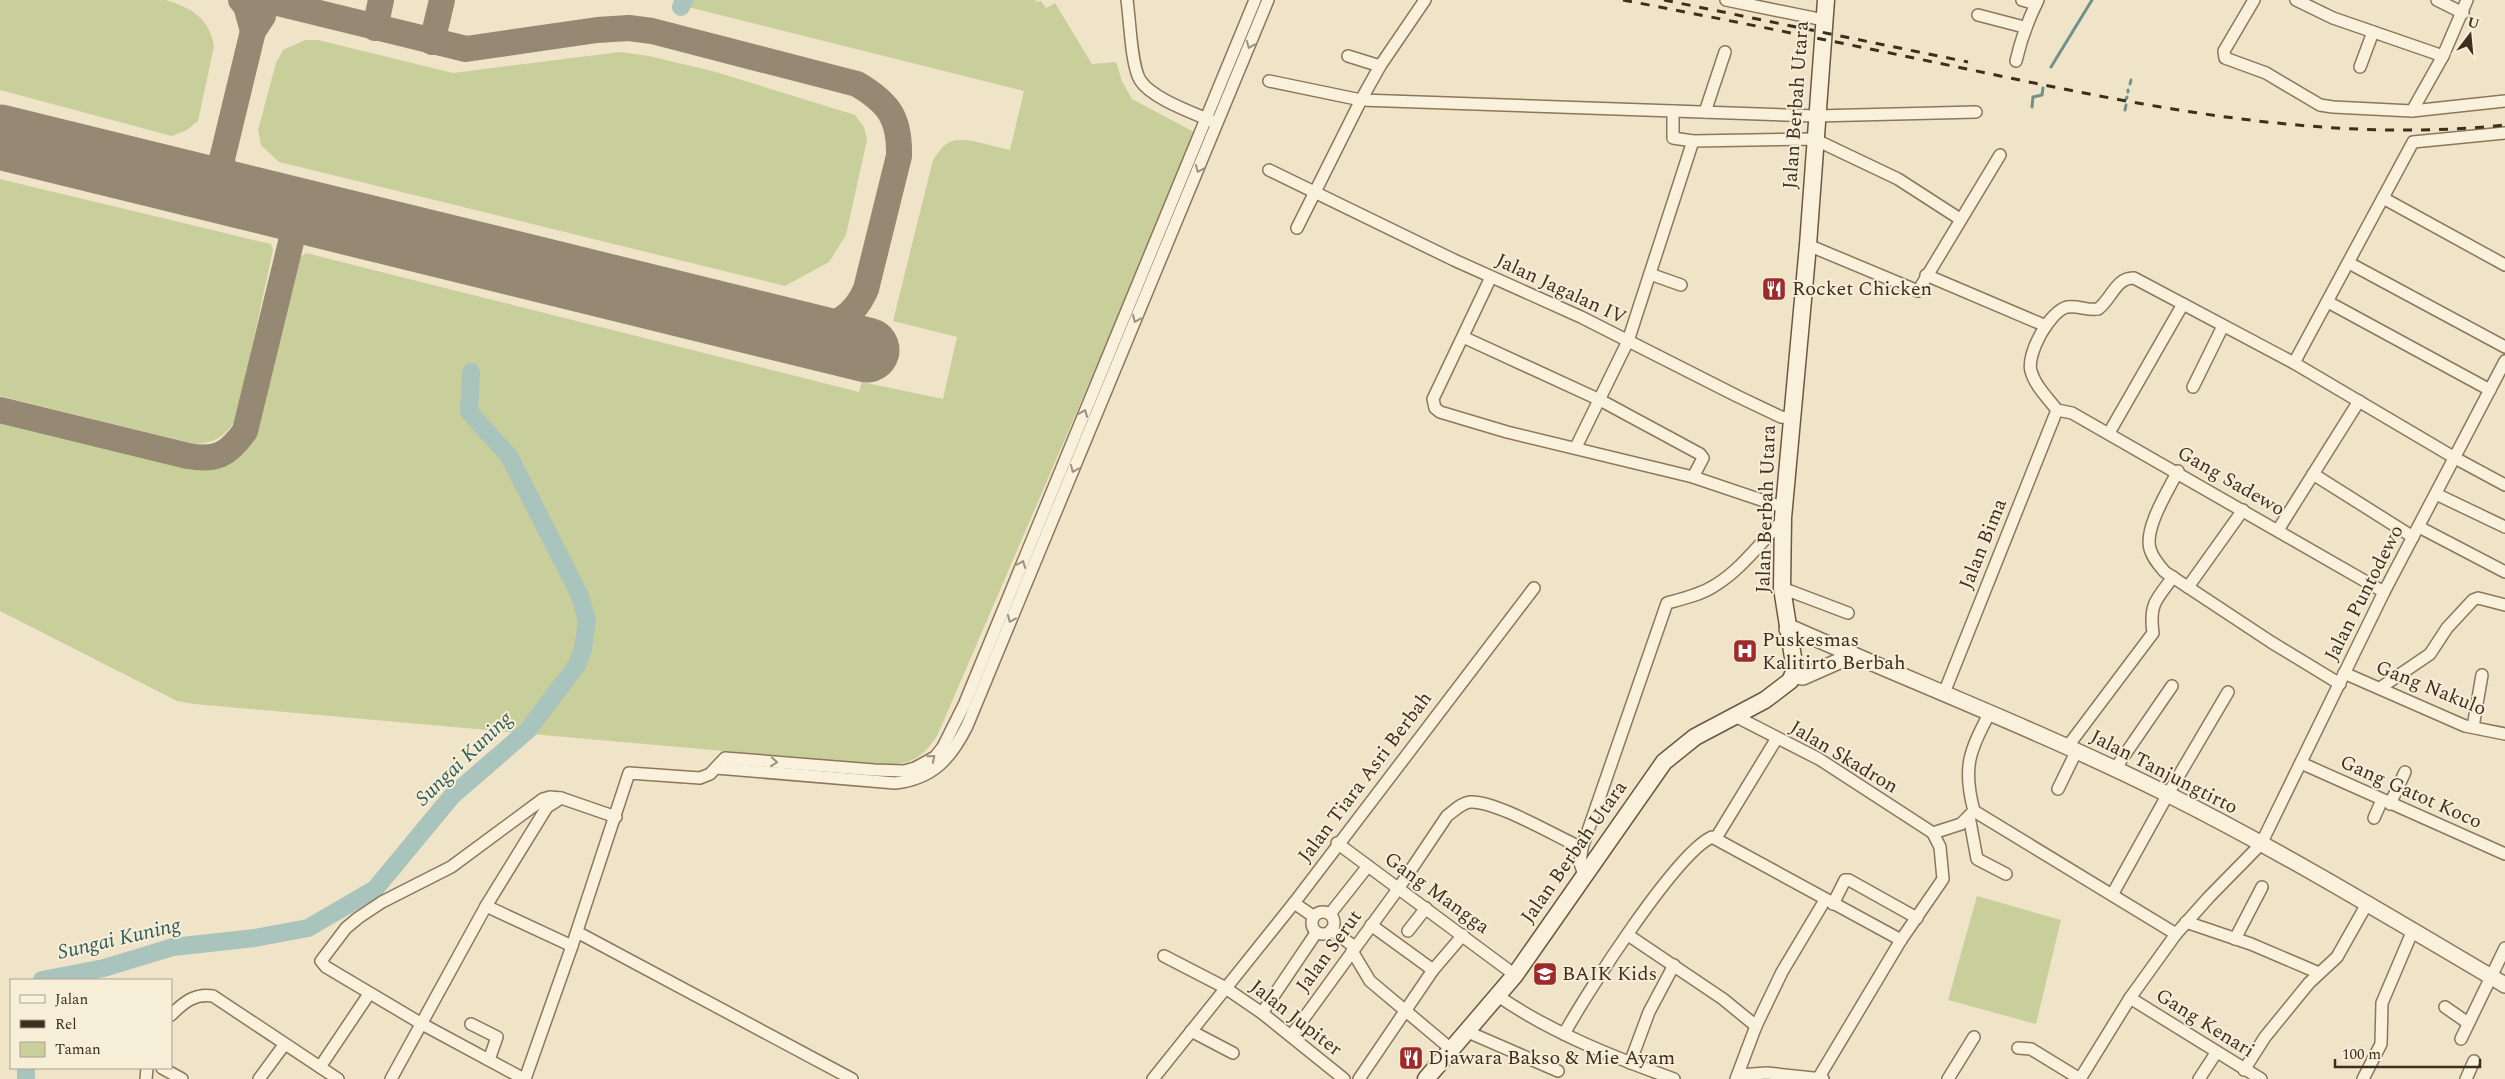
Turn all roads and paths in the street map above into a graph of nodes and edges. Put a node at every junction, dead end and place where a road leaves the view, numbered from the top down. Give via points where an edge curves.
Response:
1 (1127, 0) edge
2 (1255, 0) edge
3 (1268, 0) edge
4 (1425, 0) edge
5 (1726, 0) edge
6 (1826, 0) edge
7 (2022, 0) edge
8 (2254, 0) edge
9 (2296, 0) edge
10 (2437, 0) edge
11 (2467, 0) edge
12 (2037, 2) edge
13 (2463, 13) junction
14 (1978, 15) dead end
15 (1824, 20) junction
16 (2024, 27) junction
17 (2373, 32) junction
18 (1725, 52) dead end
19 (1348, 56) dead end
20 (2443, 56) junction
21 (2016, 61) dead end
22 (1380, 66) junction
23 (2360, 67) dead end
24 (1269, 81) dead end
25 (1361, 100) junction
26 (2505, 101) edge
27 (1673, 111) junction
28 (2412, 111) junction
29 (1705, 112) junction
30 (1976, 112) dead end
31 (1816, 116) junction
32 (1212, 121) junction
33 (2505, 133) edge
34 (1814, 139) junction
35 (1693, 141) junction
36 (2000, 155) dead end
37 (1269, 170) dead end
38 (1315, 193) junction
39 (2383, 198) junction
40 (1960, 219) junction
41 (1297, 228) dead end
42 (1808, 244) junction
43 (2349, 263) junction
44 (2505, 265) edge
45 (1650, 274) junction
46 (1926, 275) junction
47 (1491, 276) junction
48 (1680, 286) dead end
49 (2328, 302) junction
50 (2183, 304) junction
51 (2046, 326) junction
52 (2223, 326) junction
53 (1117, 332) junction
54 (1463, 337) junction
55 (1628, 341) junction
56 (1126, 342) junction
57 (2505, 347) edge
58 (2505, 361) edge
59 (2294, 363) junction
60 (2500, 380) edge
61 (2193, 387) dead end
62 (2490, 390) junction
63 (1600, 400) junction
64 (2359, 401) junction
65 (2057, 410) junction
66 (1791, 418) junction
67 (2109, 433) junction
68 (1576, 447) junction
69 (2455, 458) junction
70 (2178, 472) junction
71 (2313, 474) junction
72 (1693, 477) junction
73 (2505, 485) edge
74 (2436, 494) junction
75 (2243, 510) junction
76 (1784, 515) junction
77 (2505, 527) edge
78 (2278, 530) junction
79 (2416, 532) junction
80 (2505, 572) edge
81 (2173, 577) junction
82 (2188, 587) junction
83 (1534, 588) dead end
84 (1782, 588) junction
85 (2384, 592) junction
86 (2505, 605) edge
87 (1848, 613) dead end
88 (1787, 629) junction
89 (1853, 655) junction
90 (2482, 675) dead end
91 (1794, 676) junction
92 (2342, 678) junction
93 (2172, 686) dead end
94 (2380, 688) junction
95 (2228, 692) dead end
96 (1944, 693) junction
97 (1990, 712) junction
98 (1734, 716) junction
99 (2472, 727) junction
100 (2505, 734) edge
101 (1777, 738) junction
102 (2073, 748) junction
103 (2301, 763) junction
104 (716, 768) junction
105 (2115, 769) junction
106 (2405, 772) dead end
107 (2058, 789) dead end
108 (2168, 794) junction
109 (561, 798) junction
110 (2386, 802) junction
111 (1971, 813) junction
112 (616, 817) junction
113 (2374, 818) dead end
114 (1933, 833) junction
115 (1716, 838) junction
116 (1337, 843) junction
117 (2261, 844) junction
118 (1582, 848) junction
119 (2505, 854) edge
120 (1368, 866) junction
121 (2006, 874) dead end
122 (1584, 875) junction
123 (2262, 887) dead end
124 (1398, 889) junction
125 (2112, 896) junction
126 (1829, 902) junction
127 (2368, 902) junction
128 (1294, 903) junction
129 (486, 906) junction
130 (1426, 908) junction
131 (1330, 914) junction
132 (1313, 916) junction
133 (1917, 918) junction
134 (2186, 922) junction
135 (1371, 925) junction
136 (1331, 930) junction
137 (2413, 930) junction
138 (1408, 931) dead end
139 (577, 932) junction
140 (1316, 933) junction
141 (2176, 934) junction
142 (1464, 935) junction
143 (1628, 935) junction
144 (2235, 939) junction
145 (1901, 940) junction
146 (572, 946) junction
147 (2505, 948) edge
148 (1353, 950) junction
149 (1164, 956) dead end
150 (1674, 965) junction
151 (1433, 970) junction
152 (2319, 972) junction
153 (1515, 975) junction
154 (2491, 976) junction
155 (2505, 985) edge
156 (1224, 987) junction
157 (369, 994) junction
158 (1498, 996) junction
159 (2130, 998) junction
160 (2445, 1006) dead end
161 (1405, 1012) junction
162 (1262, 1013) junction
163 (172, 1014) edge
164 (2468, 1023) junction
165 (422, 1024) junction
166 (471, 1024) dead end
167 (1756, 1026) junction
168 (1191, 1031) junction
169 (1468, 1032) junction
170 (1564, 1034) junction
171 (1291, 1036) junction
172 (1974, 1037) dead end
173 (2461, 1039) dead end
174 (284, 1045) junction
175 (2018, 1048) dead end
176 (1451, 1049) junction
177 (2216, 1053) junction
178 (1233, 1054) dead end
179 (489, 1060) junction
180 (2474, 1061) dead end
181 (1630, 1063) junction
182 (320, 1067) junction
183 (164, 1069) edge
184 (2244, 1070) junction
185 (1558, 1071) dead end
186 (831, 1074) edge
187 (1737, 1077) edge
188 (2083, 1077) edge
189 (1821, 1078) edge
190 (182, 1079) edge
191 (260, 1079) edge
192 (338, 1079) edge
193 (391, 1079) edge
194 (524, 1079) edge
195 (852, 1079) edge
196 (1153, 1079) edge
197 (1344, 1079) edge
198 (1359, 1079) edge
199 (1426, 1079) edge
200 (1674, 1079) edge
201 (1948, 1079) edge
202 (2199, 1079) edge
203 (2261, 1079) edge
204 (2363, 1079) edge
205 (2466, 1079) edge

1 - 32 street via 1136,70 1144,86
2 - 32 street
3 -> 32 street
4 - 22 street
5 - 15 street
6 - 15 main road, Jalan Berbah Utara
7 - 12 street
8 - 28 street via 2224,51 2225,58 2266,73 2320,105 2357,110
9 - 17 street via 2321,14
10 - 13 street
11 - 13 street
12 - 16 street
13 - 20 street
14 - 16 street
15 - 31 main road, Jalan Berbah Utara
16 - 21 street
17 - 20 street
17 - 23 street
18 - 29 street
19 - 22 street
20 - 28 street
22 - 25 street
24 - 25 street
25 - 27 street
25 - 38 street
26 - 28 street
27 - 29 street
27 - 35 street via 1673,138
29 - 31 street
30 - 31 street
31 - 34 main road, Jalan Berbah Utara
32 - 53 street
32 -> 56 street
33 - 39 street via 2413,142
34 - 35 street
34 - 40 street via 1898,179
34 - 42 main road, Jalan Berbah Utara
35 - 45 street
36 - 40 street
37 - 38 street, Jalan Jagalan IV
38 - 41 street
38 - 47 street, Jalan Jagalan IV
39 - 43 street
39 - 44 street
40 - 46 street
42 - 46 street via 1914,291 1920,289
42 - 66 main road, Jalan Berbah Utara
43 - 49 street
43 - 57 street
45 - 48 street
45 - 55 street
46 - 51 street
47 - 54 street
47 - 55 street, Jalan Jagalan IV
49 - 59 street
49 - 62 street
50 - 51 street via 2131,278 2120,284 2098,310 2067,307 2056,313
50 - 52 street
50 - 67 street
51 - 65 street via 2032,353 2031,371
52 - 59 street
52 - 61 street
53 - 56 street
104 -> 53 street via 725,758 892,771 915,768 935,757 964,705
54 - 63 street
54 - 68 street via 1433,400 1435,408 1507,432
55 - 63 street
55 - 66 street, Jalan Jagalan IV via 1781,417
56 -> 104 street via 967,726 943,763 922,777 896,783
58 - 60 street, Jalan Puntodewo
59 - 64 street
60 - 62 street, Jalan Puntodewo
62 - 69 street, Jalan Puntodewo
63 - 68 street
63 - 72 street via 1700,454 1702,463
64 - 69 street
64 - 71 street
65 - 67 street, Gang Sadewo via 2072,413
65 - 96 street, Jalan Bima
66 - 76 main road, Jalan Berbah Utara
67 - 70 street, Gang Sadewo
68 - 72 street
69 - 73 street
69 - 74 street, Jalan Puntodewo
70 - 75 street, Gang Sadewo
70 - 81 street, Gang Nakulo via 2154,520 2149,548 2154,559
71 - 78 street
71 - 79 street
72 - 76 street
74 - 77 street
74 - 79 street, Jalan Puntodewo
75 - 78 street, Gang Sadewo
75 - 82 street
76 - 84 main road, Jalan Berbah Utara
76 - 118 street via 1736,570 1714,587 1666,603
78 - 85 street, Gang Sadewo
79 - 80 street
79 - 85 street, Jalan Puntodewo
81 - 82 street, Gang Nakulo
81 - 102 street via 2150,614 2153,633
82 - 92 street, Gang Nakulo
83 - 116 street, Jalan Tiara Asri Berbah
84 - 87 street
84 - 88 main road, Jalan Berbah Utara
85 - 92 street, Jalan Puntodewo
86 - 94 street via 2478,598 2473,600 2447,628 2430,654
88 - 89 street, Jalan Tanjungtirto via 1794,629
88 - 91 main road, Jalan Berbah Utara via 1795,664
89 - 91 street via 1803,677
89 - 96 street, Jalan Tanjungtirto
90 - 99 street
91 - 98 main road, Jalan Berbah Utara via 1765,700
92 - 94 street, Gang Nakulo
92 - 103 street, Jalan Puntodewo
93 - 105 street
94 - 99 street, Gang Nakulo
95 - 108 street
96 - 97 street, Jalan Tanjungtirto
97 - 102 street, Jalan Tanjungtirto
97 - 111 street via 1968,760
98 - 101 street, Jalan Skadron
98 - 122 main road, Jalan Berbah Utara via 1681,746 1664,762
99 - 100 street, Gang Nakulo
101 - 114 street, Jalan Skadron via 1819,759
101 - 115 street
102 - 105 street, Jalan Tanjungtirto
102 - 107 street
103 - 110 street, Gang Gatot Koco
103 - 117 street, Jalan Puntodewo
104 - 112 street via 700,778 631,772
105 - 108 street, Jalan Tanjungtirto
106 - 110 street
108 - 117 street, Jalan Tanjungtirto
108 - 125 street
109 - 112 street
109 - 129 street via 547,807
109 - 157 street via 544,799 450,867 382,902 346,928 322,962
110 - 113 street
110 - 119 street, Gang Gatot Koco
111 - 114 street via 1961,824
111 - 121 street via 1977,859
111 - 125 street
112 - 139 street
114 - 133 street via 1940,847 1943,879
115 - 126 street
115 - 143 street via 1706,839 1693,850
116 - 120 street, Gang Mangga
116 - 128 street, Jalan Tiara Asri Berbah
117 - 127 street, Jalan Tanjungtirto
117 - 134 street, Jalan Puntodewo
118 - 122 street via 1580,863
118 - 124 street, Jalan Serut via 1489,805 1467,803 1447,816
120 - 124 street, Gang Mangga
120 - 131 street
122 - 153 main road, Jalan Berbah Utara
123 - 144 street
124 - 130 street, Gang Mangga
124 - 135 street, Jalan Serut
125 - 141 street
126 - 133 street via 1845,880 1849,880
126 - 145 street
126 - 167 street via 1782,972
127 - 137 street, Jalan Tanjungtirto
127 - 152 street via 2337,957
128 - 132 street
128 - 156 street, Jalan Tiara Asri Berbah
129 - 146 street
129 - 165 street
130 - 138 street
130 - 142 street, Gang Mangga
131 - 132 street via 1321,912
131 - 136 street via 1334,922
132 - 140 street via 1311,923
133 - 145 street
134 - 141 street, Jalan Puntodewo
134 - 144 street
135 - 148 street, Jalan Serut
135 - 151 street
136 - 140 street via 1324,934
136 - 148 street
137 - 154 street, Jalan Tanjungtirto
137 - 204 street via 2382,1003 2381,1044
139 - 146 street
139 - 186 street
140 - 162 street
141 - 159 street, Jalan Puntodewo
142 - 151 street
142 - 153 street, Gang Mangga
143 - 150 street
143 - 170 street via 1582,1001
144 - 152 street
145 - 189 street
146 - 194 street
147 - 154 street
148 - 161 street via 1370,981
148 - 171 street, Jalan Serut
149 - 156 street, Jalan Jupiter
150 - 167 street
150 - 181 street via 1649,1012
151 - 161 street
152 - 184 street via 2265,1037
153 - 158 main road, Jalan Berbah Utara
154 - 155 street, Jalan Tanjungtirto
154 - 164 street
156 - 162 street, Jalan Jupiter
156 - 168 street, Jalan Tiara Asri Berbah
157 - 165 street
157 - 182 street
158 - 169 main road, Jalan Berbah Utara
158 - 170 street
159 - 177 street, Gang Kenari
159 - 188 street, Jalan Puntodewo
160 - 164 street
161 - 176 street
161 - 198 street
162 - 171 street, Jalan Jupiter
163 - 174 street via 194,997 202,994 214,996
164 - 173 street
165 - 179 street
165 - 193 street
166 - 179 street via 497,1037
167 - 187 street
168 - 178 street
168 - 196 street, Jalan Tiara Asri Berbah
169 - 176 main road, Jalan Berbah Utara
169 - 185 street
170 - 181 street
171 - 197 street, Jalan Jupiter
172 - 201 street
174 - 182 street
174 - 191 street
175 - 188 street via 2031,1049
176 - 199 main road, Jalan Berbah Utara
177 - 184 street, Gang Kenari
177 - 202 street
179 - 194 street
180 - 205 street
181 - 200 street
182 - 192 street
183 - 190 street
184 - 203 street, Gang Kenari
186 - 195 street
187 - 189 street via 1767,1073

